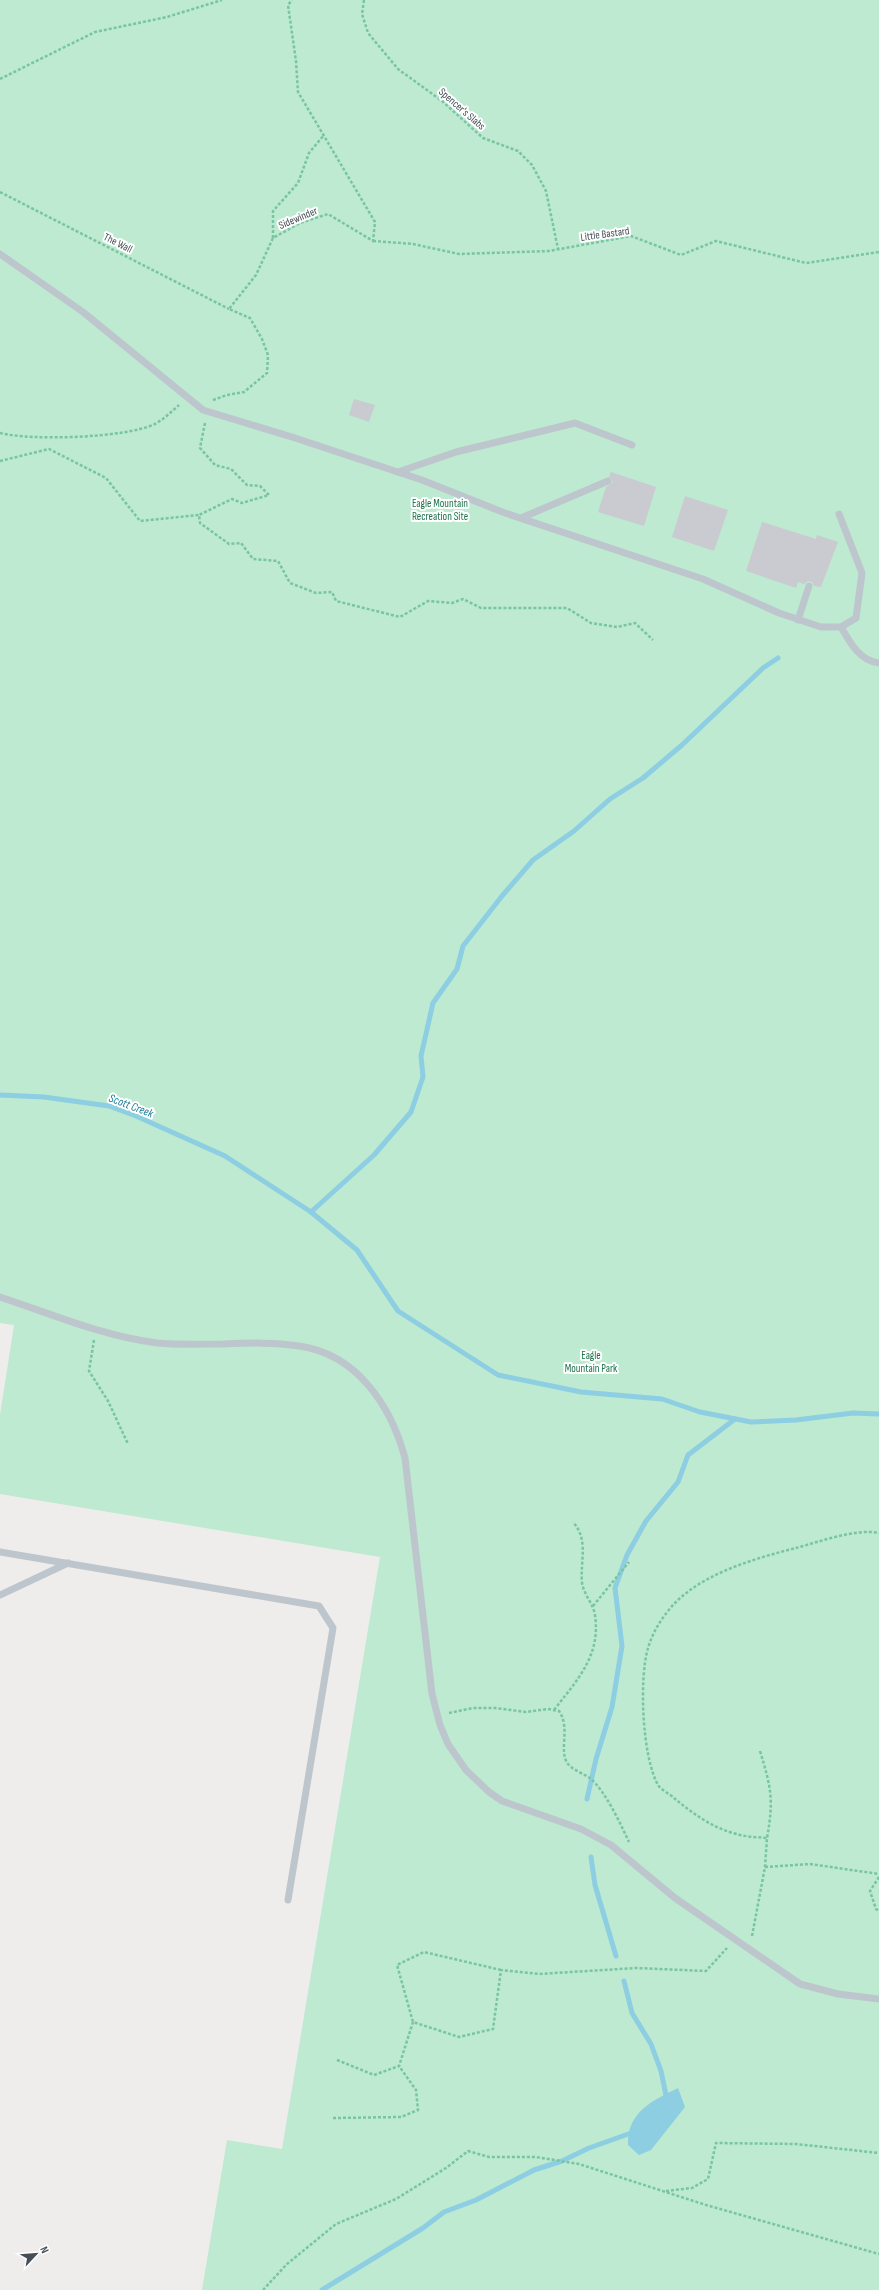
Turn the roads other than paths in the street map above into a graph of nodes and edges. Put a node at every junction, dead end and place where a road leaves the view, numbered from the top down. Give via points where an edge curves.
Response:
1 (0, 254) edge
2 (632, 445) dead end
3 (398, 472) junction
4 (608, 481) dead end
5 (839, 514) dead end
6 (521, 518) junction
7 (809, 586) dead end
8 (798, 620) junction
9 (841, 628) junction
10 (879, 663) edge
11 (0, 1297) edge
12 (0, 1552) edge
13 (68, 1563) junction
14 (0, 1596) edge
15 (288, 1900) dead end
16 (879, 1999) edge

1 - 3 lane via 83,312 152,366 202,410
2 - 3 lane via 575,423 456,452
3 - 6 lane
4 - 6 lane
5 - 9 lane via 862,573 856,618
6 - 8 lane via 703,580
7 - 8 lane
8 - 9 lane via 821,627
9 - 10 lane via 853,647 870,662
11 - 16 lane via 96,1330 159,1343 300,1346 332,1356 350,1367 372,1389 389,1414 399,1436 405,1458 432,1694 448,1744 458,1760 489,1792 502,1801 581,1828 611,1845 675,1898 800,1984 838,1994
12 - 13 lane
13 - 14 lane
13 - 15 lane via 319,1606 333,1628

